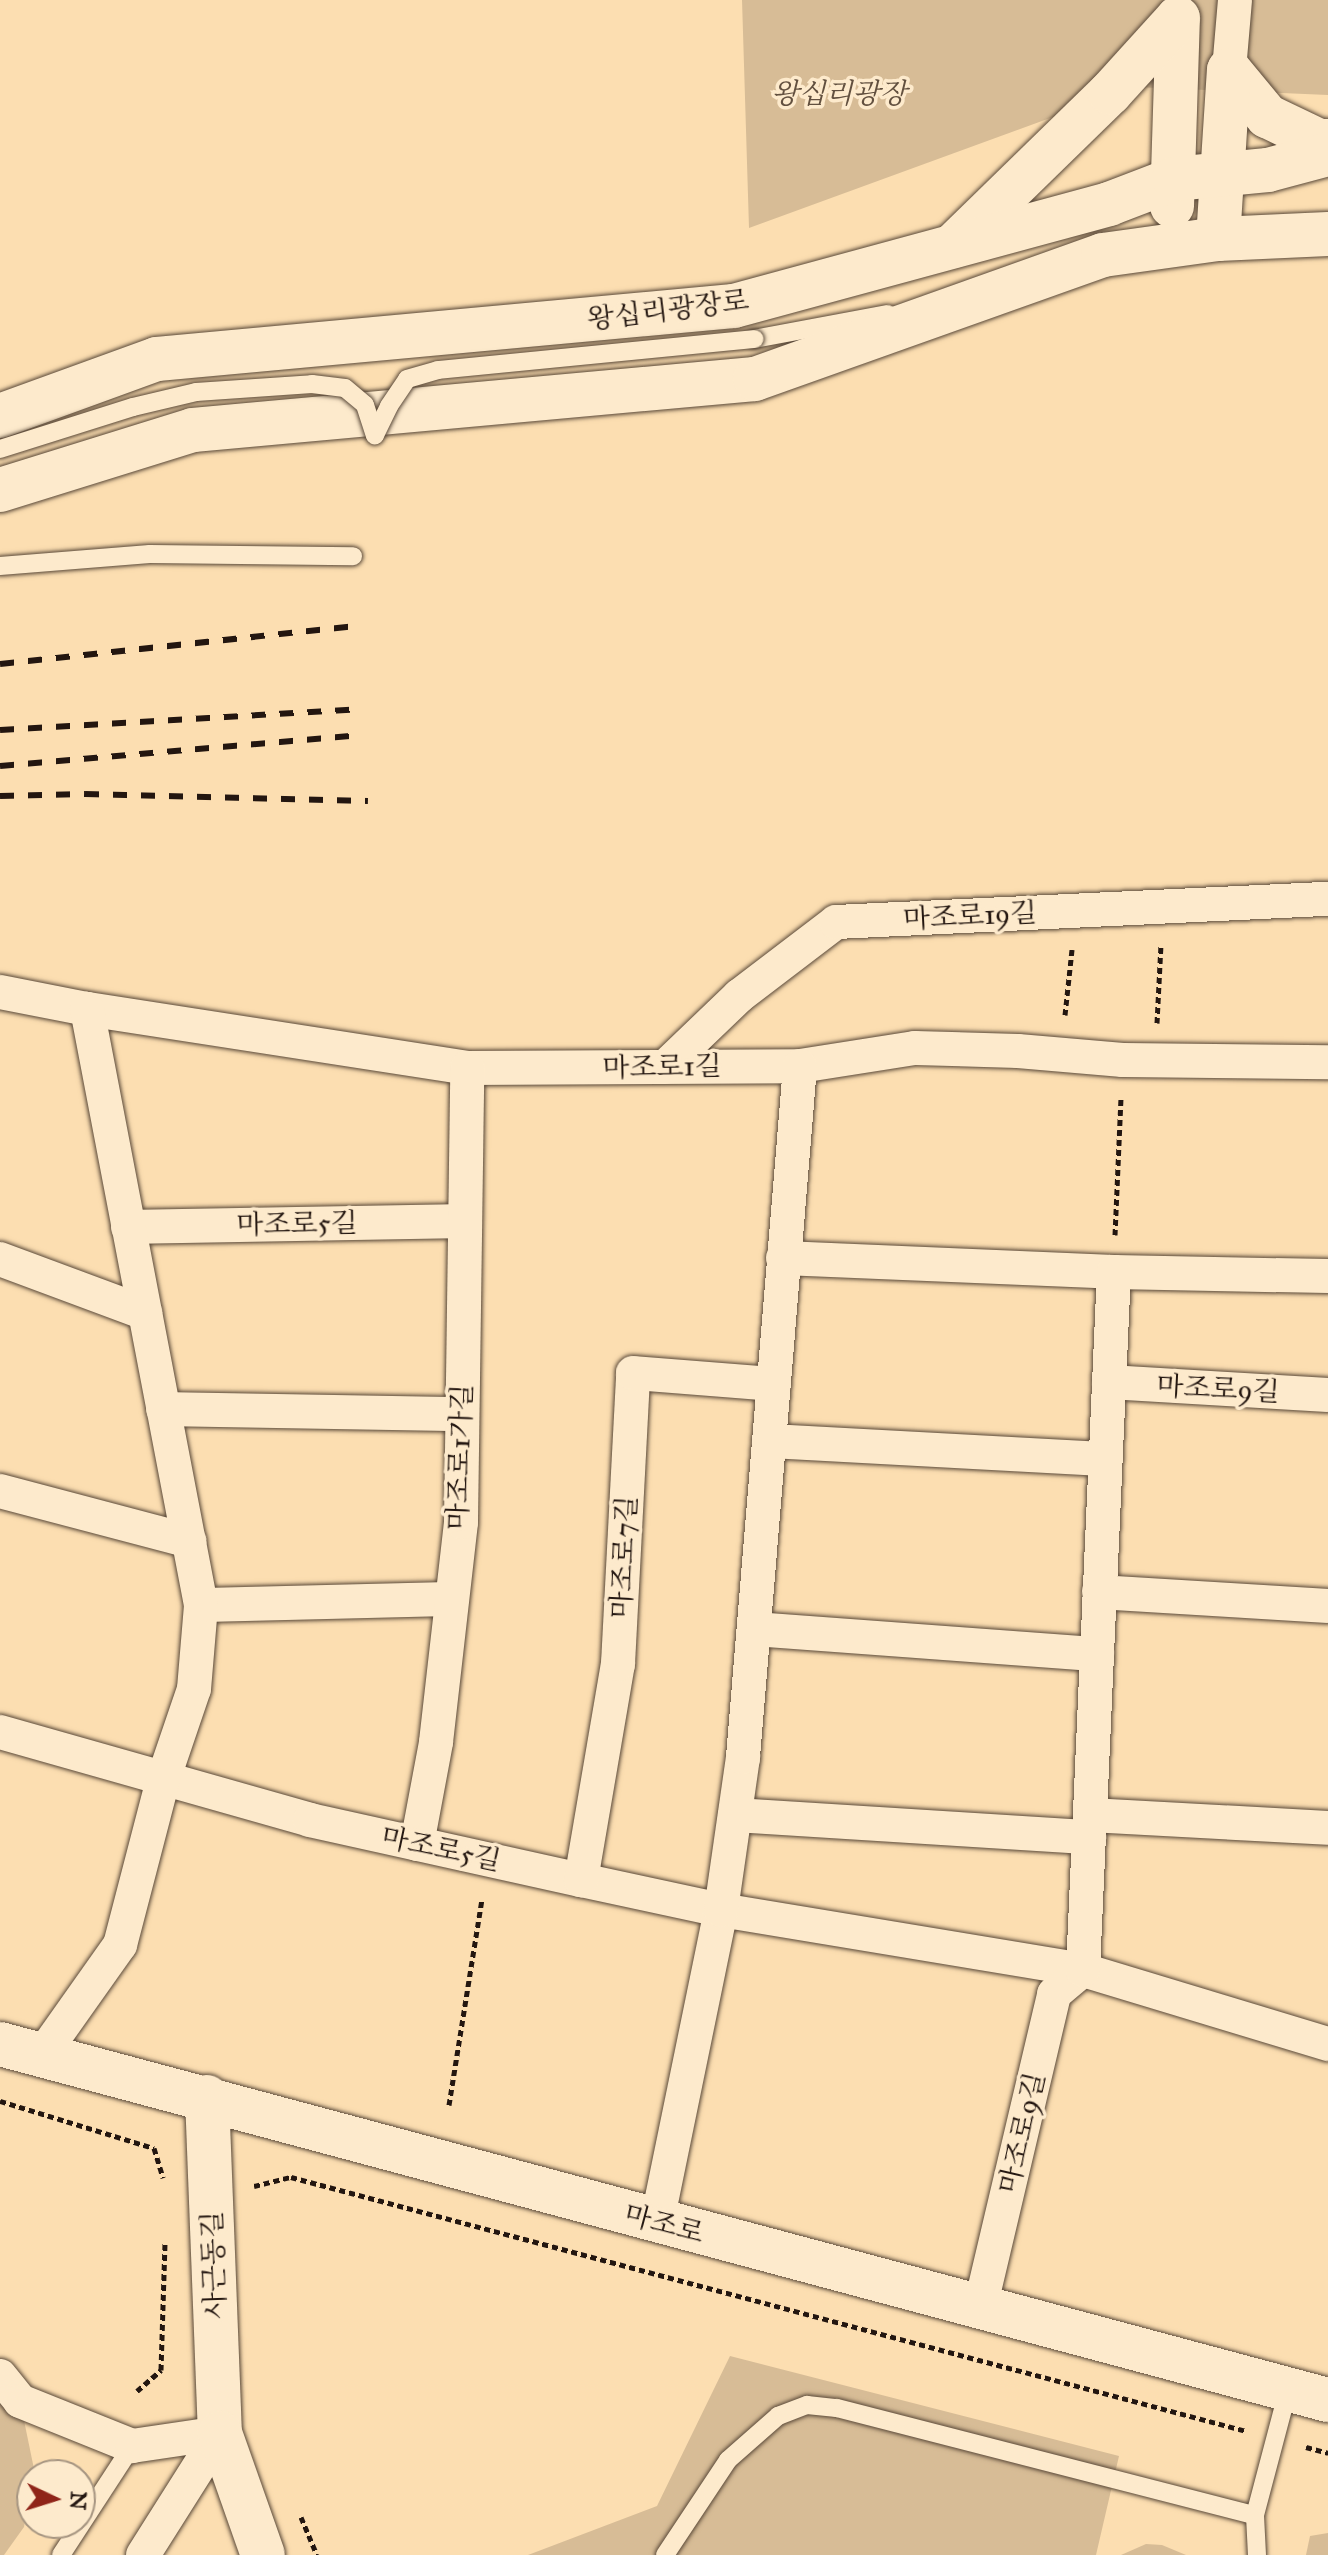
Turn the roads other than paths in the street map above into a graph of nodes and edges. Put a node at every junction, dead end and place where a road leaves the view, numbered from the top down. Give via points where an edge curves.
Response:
1 (1235, 0) edge
2 (1178, 9) edge
3 (1229, 70) junction
4 (1328, 141) edge
5 (1328, 154) edge
6 (1219, 172) junction
7 (1174, 179) junction
8 (1328, 234) edge
9 (1218, 239) junction
10 (1169, 244) junction
11 (948, 250) junction
12 (969, 305) junction
13 (0, 416) edge
14 (0, 449) edge
15 (0, 490) edge
16 (353, 556) dead end
17 (0, 566) edge
18 (1328, 899) edge
19 (0, 992) edge
20 (87, 1009) junction
21 (1328, 1062) edge
22 (800, 1066) junction
23 (665, 1067) junction
24 (467, 1068) junction
25 (465, 1221) junction
26 (128, 1227) junction
27 (783, 1258) junction
28 (0, 1259) edge
29 (1114, 1272) junction
30 (1328, 1276) edge
31 (145, 1313) junction
32 (1109, 1382) junction
33 (774, 1384) junction
34 (1328, 1395) edge
35 (163, 1409) junction
36 (462, 1414) junction
37 (769, 1441) junction
38 (1105, 1459) junction
39 (1, 1495) edge
40 (189, 1541) junction
41 (1099, 1592) junction
42 (452, 1599) junction
43 (201, 1605) junction
44 (1328, 1606) edge
45 (754, 1629) junction
46 (1097, 1654) junction
47 (0, 1732) edge
48 (163, 1780) junction
49 (735, 1815) junction
50 (1089, 1826) junction
51 (1328, 1828) edge
52 (417, 1844) junction
53 (581, 1880) junction
54 (721, 1910) junction
55 (1083, 1970) junction
56 (0, 2044) edge
57 (1328, 2044) edge
58 (42, 2055) junction
59 (207, 2097) junction
60 (657, 2222) junction
61 (980, 2308) junction
62 (0, 2376) edge
63 (1308, 2395) edge
64 (220, 2433) junction
65 (132, 2446) junction
66 (1255, 2515) junction
67 (61, 2555) edge
68 (143, 2555) edge
69 (263, 2555) edge
70 (665, 2555) edge
71 (1257, 2555) edge

1 - 3 street
2 - 7 street
2 - 11 street via 1110,93
3 - 4 street via 1267,116
3 - 6 street
5 - 6 street, 왕십리광장로 via 1268,170
6 - 7 street, 왕십리광장로
6 - 9 street
7 - 10 street
7 - 11 street, 왕십리광장로 via 1109,204
8 - 9 street
9 - 10 street
10 - 12 street via 1103,255
11 - 13 street, 왕십리광장로 via 734,306 157,359
12 - 14 lane, bridge via 853,318 754,339 438,370 407,379 375,435 365,405 345,388 312,384 196,392
12 - 15 street via 755,379 193,430
16 - 17 lane via 150,554
18 - 23 street, 마조로19길 via 836,922 739,996
19 - 20 street, 마조로1길
20 - 24 street, 마조로1길
20 - 26 street
21 - 22 street, 마조로1길 via 1139,1060 915,1048
22 - 23 street, 마조로1길
22 - 27 street
23 - 24 street, 마조로1길
24 - 25 street, 마조로1가길
25 - 26 street, 마조로5길
25 - 36 street, 마조로1가길
26 - 31 street
27 - 29 street
27 - 33 street
28 - 31 street
29 - 30 street
29 - 32 street
31 - 35 street
32 - 34 street, 마조로9길
32 - 38 street
33 - 37 street
33 - 53 street, 마조로7길 via 633,1373 618,1664
35 - 36 street
35 - 40 street
36 - 42 street, 마조로1가길 via 461,1522
37 - 38 street
37 - 45 street
38 - 41 street
39 - 40 street
40 - 43 street
41 - 44 street
41 - 46 street
42 - 43 street
42 - 52 street, 마조로1가길 via 436,1742
43 - 48 street via 194,1689
45 - 46 street
45 - 49 street
46 - 50 street
47 - 48 street, 마조로5길
48 - 52 street, 마조로5길
48 - 58 street via 120,1945
49 - 50 street
49 - 54 street
50 - 51 street
50 - 55 street
52 - 53 street, 마조로5길
53 - 54 street, 마조로5길
54 - 55 street
54 - 60 street
55 - 57 street
55 - 61 street, 마조로9길 via 1054,1994
56 - 58 street, 마조로
58 - 59 street, 마조로
59 - 60 street, 마조로
59 - 64 street, 사근동길
60 - 61 street, 마조로
61 - 63 street, 마조로
62 - 65 street via 20,2401
63 - 66 lane via 1275,2438
64 - 65 street
64 - 68 street
64 - 69 street, 사근동길
65 - 67 lane
66 - 70 lane via 853,2412 807,2405 778,2416 728,2460
66 - 71 lane

